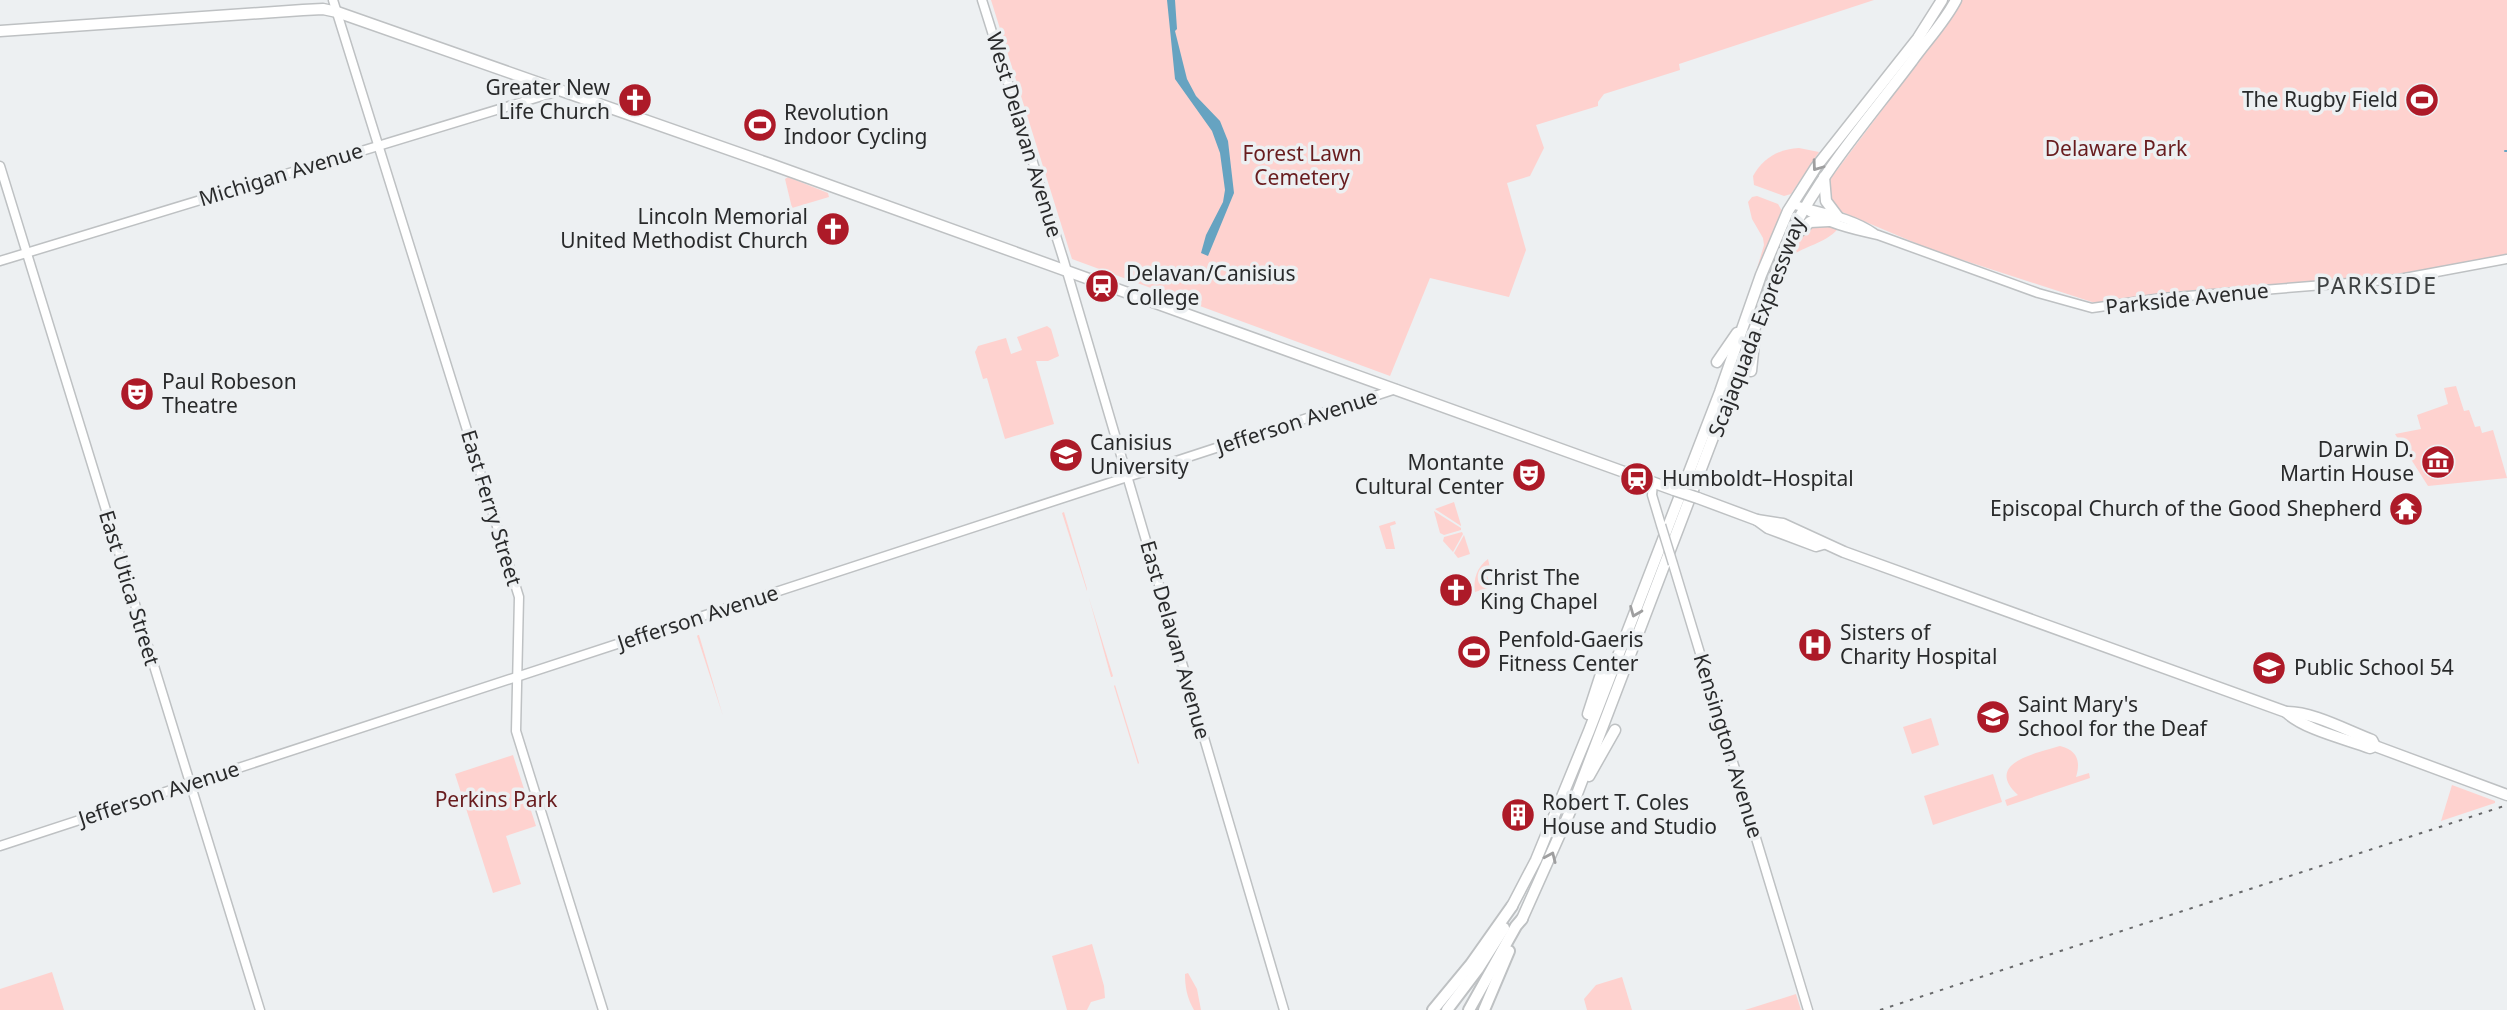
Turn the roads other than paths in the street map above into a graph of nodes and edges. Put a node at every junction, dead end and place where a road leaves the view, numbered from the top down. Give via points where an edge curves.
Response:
1 (333, 0) edge
2 (982, 0) edge
3 (1942, 0) edge
4 (1956, 0) edge
5 (337, 12) junction
6 (0, 31) edge
7 (562, 90) junction
8 (378, 146) junction
9 (0, 166) edge
10 (1824, 177) junction
11 (1792, 204) junction
12 (1804, 208) junction
13 (1834, 219) junction
14 (1786, 244) junction
15 (27, 253) junction
16 (2507, 259) edge
17 (0, 261) edge
18 (1066, 270) junction
19 (1742, 327) junction
20 (1754, 327) junction
21 (1717, 362) dead end
22 (1751, 370) dead end
23 (1396, 389) junction
24 (1127, 478) junction
25 (1653, 482) junction
26 (1601, 674) dead end
27 (517, 677) junction
28 (1615, 730) dead end
29 (1582, 743) junction
30 (190, 783) junction
31 (2507, 795) edge
32 (1572, 807) junction
33 (0, 846) edge
34 (1512, 906) junction
35 (1522, 919) junction
36 (260, 1010) edge
37 (603, 1010) edge
38 (1284, 1010) edge
39 (1433, 1010) edge
40 (1447, 1010) edge
41 (1469, 1010) edge
42 (1484, 1010) edge
43 (1808, 1010) edge

1 - 5 street, East Ferry Street
2 - 18 street, West Delavan Avenue
3 -> 11 main road, Scajaquada Expressway
4 - 10 main road, Scajaquada Expressway
5 - 6 main road via 303,10
5 - 7 main road
5 - 8 street, East Ferry Street
7 - 8 street, Michigan Avenue
7 - 18 main road
8 - 15 street, Michigan Avenue
8 - 27 street, East Ferry Street via 519,597
9 - 15 street, East Utica Street
10 - 12 main road, Scajaquada Expressway
10 - 13 main road via 1826,201
11 - 12 street, Parkside Avenue
11 - 19 main road, Scajaquada Expressway
12 - 13 street, Parkside Avenue
12 - 14 main road, Scajaquada Expressway
13 - 14 main road via 1808,223
13 - 16 street, Parkside Avenue via 1864,226 2039,293 2096,308 2162,298 2399,279
14 - 20 main road, Scajaquada Expressway
15 - 17 street, Michigan Avenue
15 - 30 street, East Utica Street
18 - 23 main road
18 - 24 street, East Delavan Avenue
19 - 21 main road
19 -> 29 main road, Scajaquada Expressway
20 - 22 main road
20 - 32 main road, Scajaquada Expressway
23 - 24 street, Jefferson Avenue
23 - 25 main road
24 - 27 street, Jefferson Avenue
24 - 38 street, East Delavan Avenue
25 - 31 main road, bridge via 1816,546 1823,544
25 - 43 street, Kensington Avenue, bridge via 1652,495
26 - 29 main road
27 - 30 street, Jefferson Avenue
27 - 37 street, East Ferry Street via 516,731
28 - 32 main road
29 - 34 main road, Scajaquada Expressway via 1544,841
30 - 33 street, Jefferson Avenue
30 - 36 street, East Utica Street
35 -> 32 main road, Scajaquada Expressway
34 - 39 highway
34 - 40 highway via 1497,940
35 - 41 highway
35 - 42 highway

